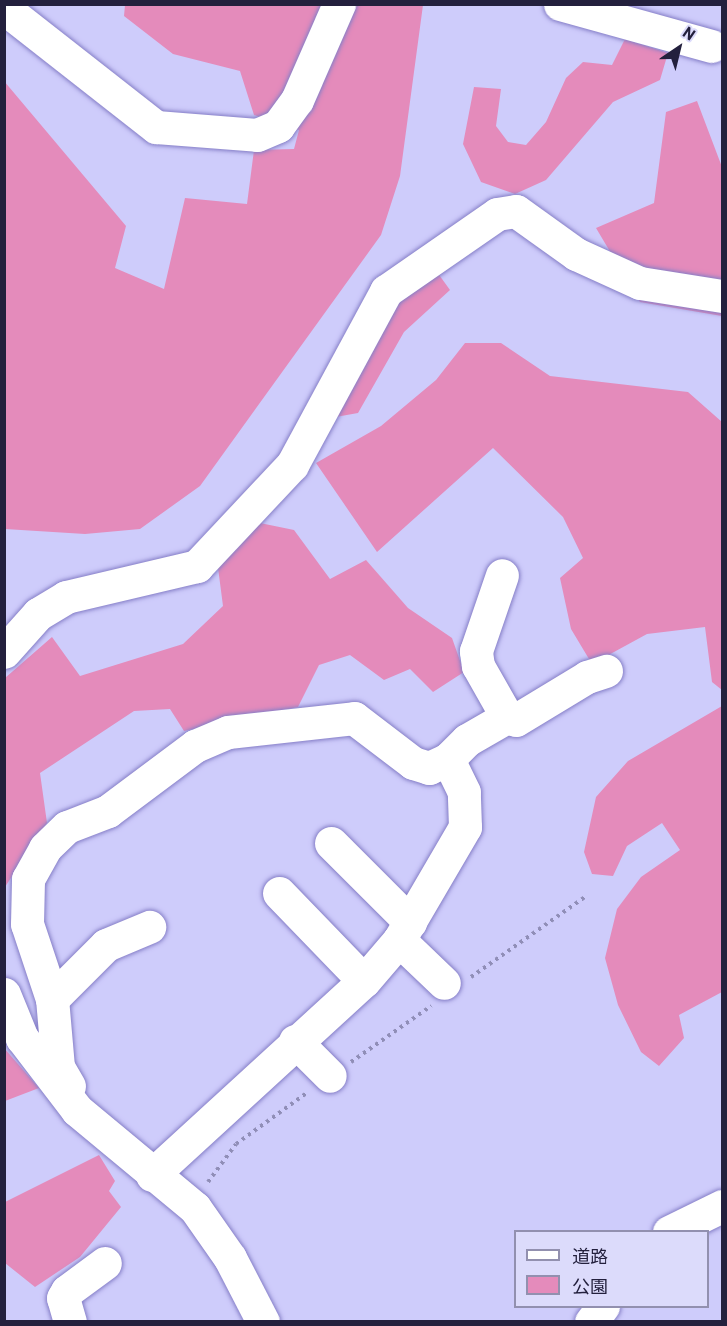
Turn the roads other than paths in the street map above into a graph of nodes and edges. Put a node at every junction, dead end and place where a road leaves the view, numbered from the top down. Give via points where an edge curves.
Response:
1 (339, 4) edge
2 (544, 6) edge
3 (4, 8) edge
4 (711, 46) dead end
5 (723, 296) edge
6 (502, 575) dead end
7 (4, 651) edge
8 (606, 671) dead end
9 (507, 717) junction
10 (448, 759) junction
11 (331, 843) dead end
12 (279, 893) dead end
13 (148, 927) dead end
14 (404, 931) junction
15 (364, 981) junction
16 (450, 988) road end
17 (4, 994) edge
18 (52, 999) junction
19 (295, 1041) junction
20 (330, 1076) road end
21 (77, 1110) junction
22 (152, 1175) junction
23 (723, 1206) edge
24 (673, 1230) edge
25 (105, 1263) dead end
26 (602, 1308) edge
27 (70, 1322) edge
28 (263, 1322) edge
29 (591, 1322) edge

1 - 3 street via 297,100 278,126 257,135 156,127
2 - 4 street
5 - 7 street via 640,283 576,254 516,211 497,214 386,291 292,465 197,566 66,597 38,614
6 - 9 street via 476,651 478,666
8 - 9 street via 586,677 516,720
9 - 10 street via 467,740
10 - 14 street via 464,792 465,827
10 - 18 street via 429,768 413,763 354,718 228,732 195,746 108,812 67,827 45,848 28,879 27,924
11 - 14 street
12 - 15 street
13 - 18 street via 106,945
14 - 15 street
14 - 16 street
15 - 19 street
17 - 21 street via 22,1038
18 - 21 street via 58,1067
19 - 20 street
19 - 22 street
21 - 22 street
22 - 28 street via 191,1205 230,1258
23 - 24 street
25 - 27 street via 67,1291 63,1298
26 - 29 street

